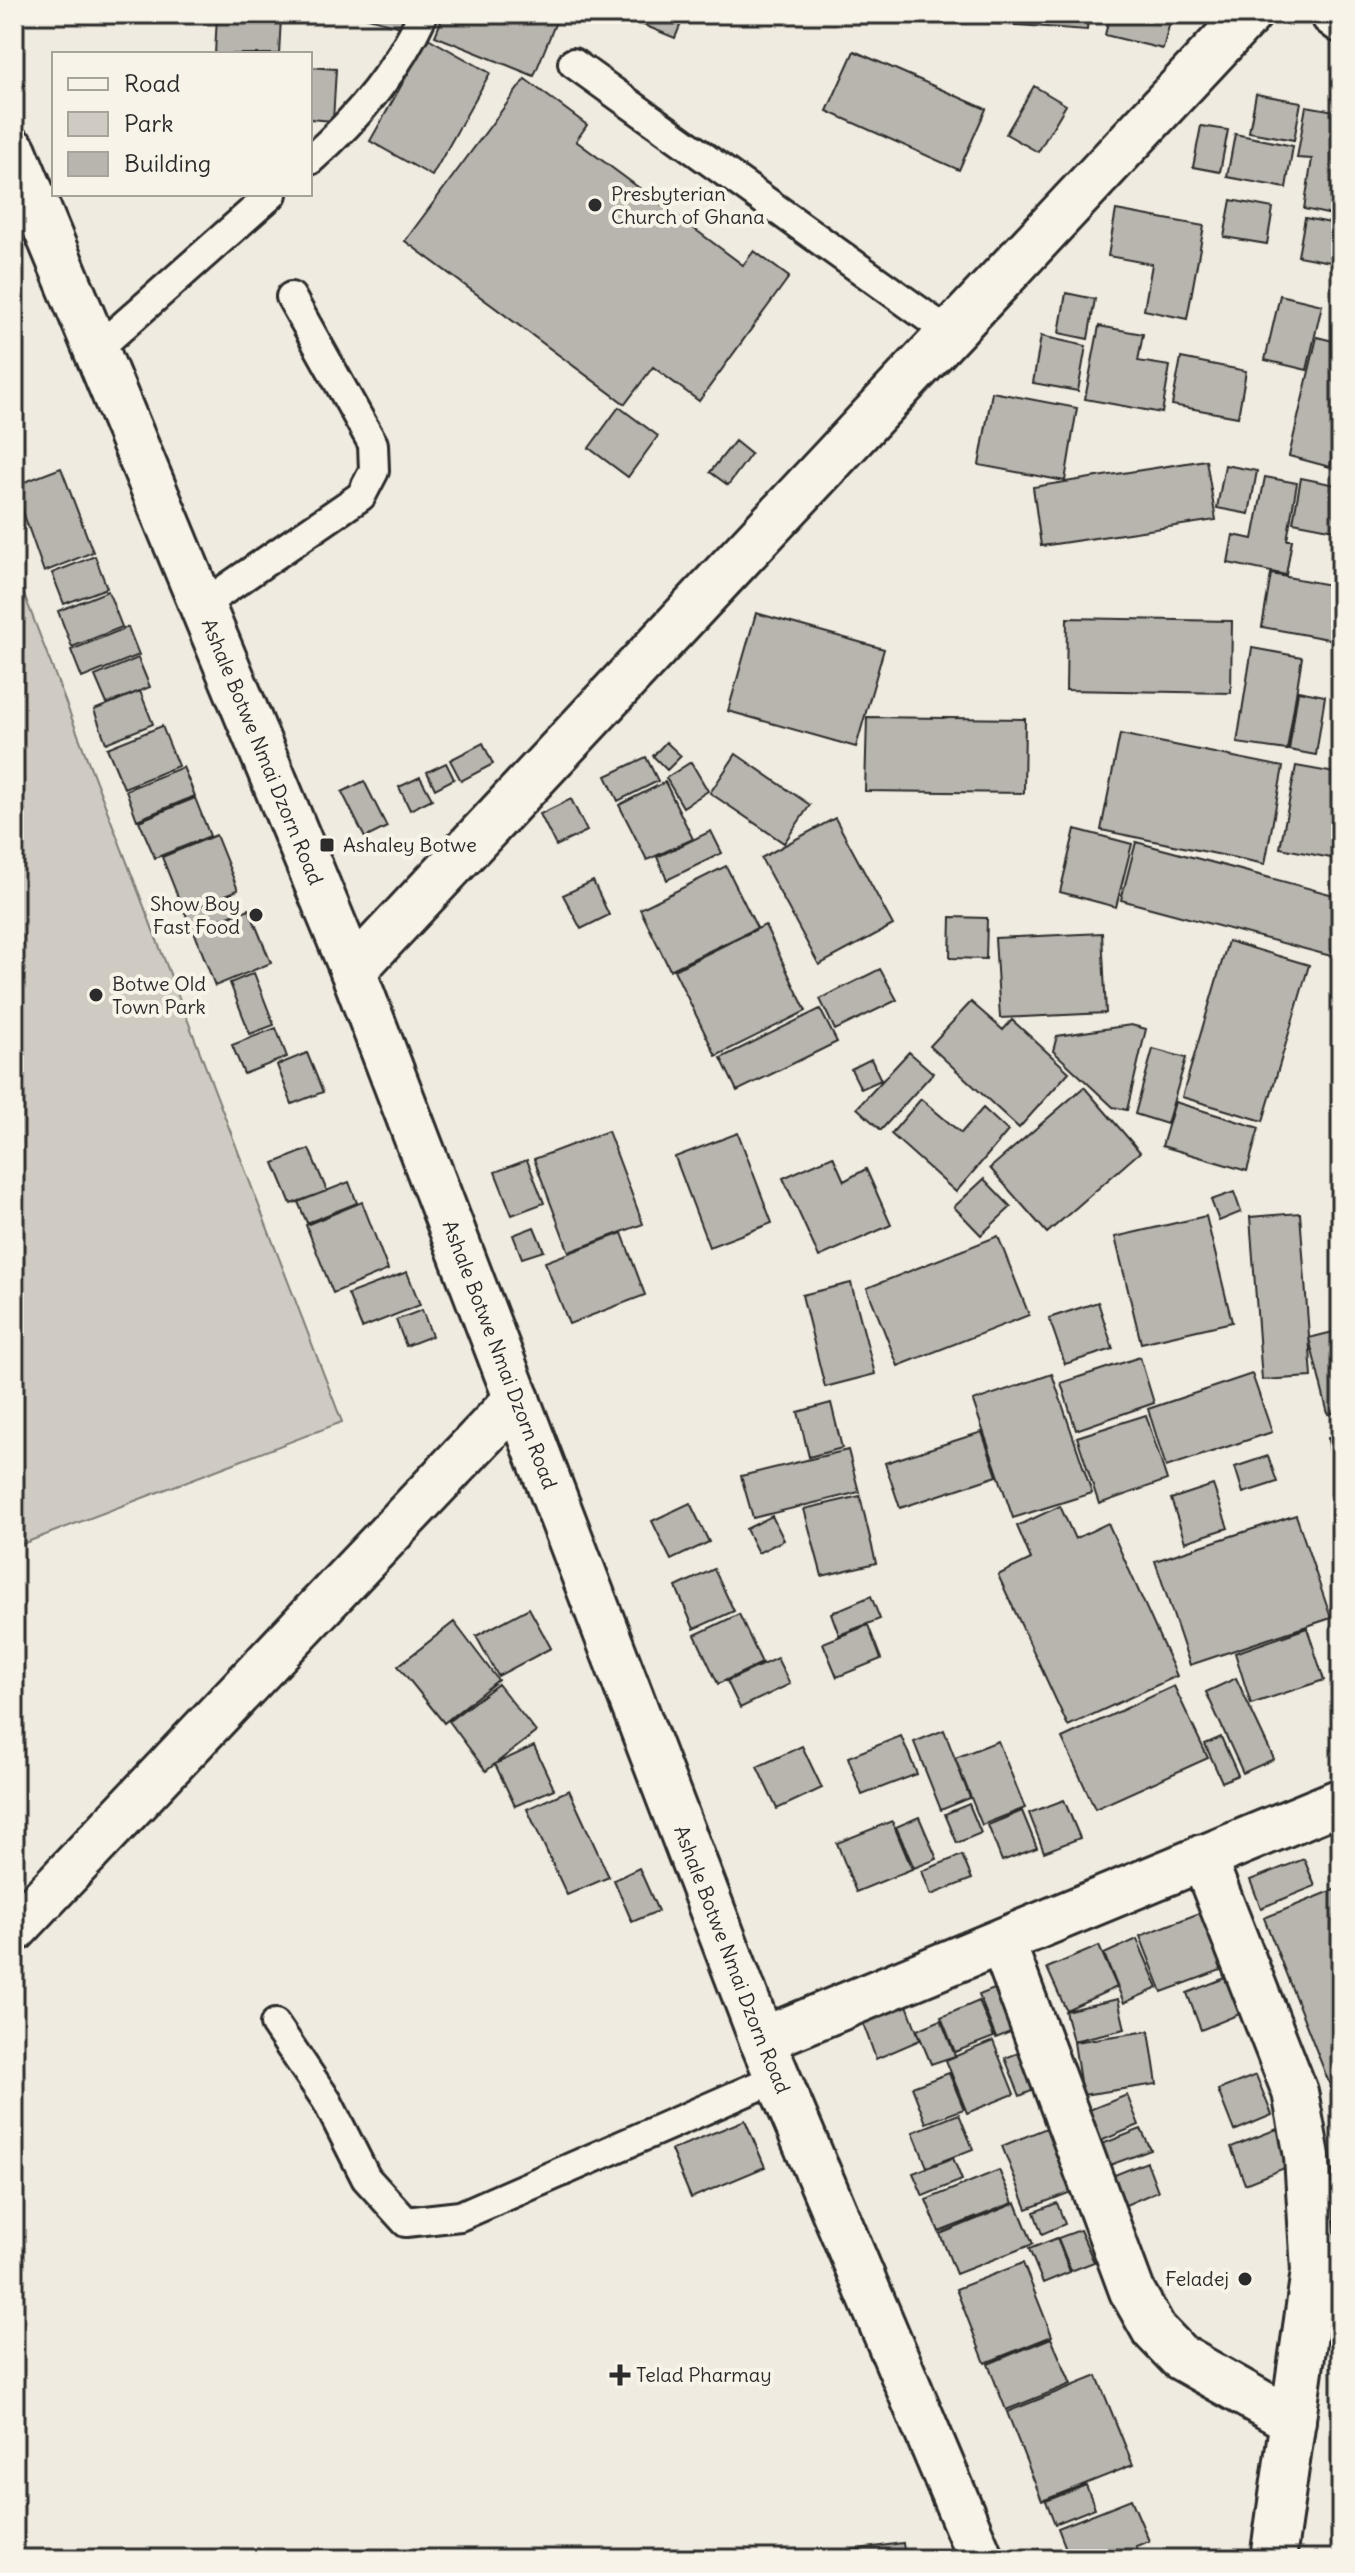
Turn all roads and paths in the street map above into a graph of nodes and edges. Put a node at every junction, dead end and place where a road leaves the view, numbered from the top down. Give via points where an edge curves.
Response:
1 (423, 14) edge
2 (1249, 14) edge
3 (1333, 14) edge
4 (1341, 20) edge
5 (573, 63) dead end
6 (14, 151) edge
7 (312, 158) edge
8 (270, 196) edge
9 (291, 297) dead end
10 (948, 332) junction
11 (96, 350) junction
12 (201, 606) junction
13 (353, 971) junction
14 (517, 1399) junction
15 (1341, 1801) edge
16 (1203, 1857) junction
17 (14, 1930) edge
18 (1002, 1941) junction
19 (275, 2024) dead end
20 (770, 2058) junction
21 (1293, 2421) junction
22 (981, 2559) edge
23 (1273, 2559) edge

1 - 7 lane via 394,67 342,132
2 - 10 street
3 - 4 street
5 - 10 lane
6 - 11 street, Ashale Botwe Nmai Dzorn Road
8 - 11 lane
9 - 12 lane via 373,444 374,471 361,496
10 - 13 street
11 - 12 street, Ashale Botwe Nmai Dzorn Road
12 - 13 street, Ashale Botwe Nmai Dzorn Road
13 - 14 street, Ashale Botwe Nmai Dzorn Road
14 - 17 street
14 - 20 street, Ashale Botwe Nmai Dzorn Road
15 - 16 street
16 - 18 street
16 - 21 street via 1295,2092 1307,2156 1314,2271
18 - 20 street
18 - 21 street via 1132,2291 1154,2330 1180,2357
19 - 20 lane via 327,2101 366,2178 406,2222 460,2216
20 - 22 street, Ashale Botwe Nmai Dzorn Road
21 - 23 street

